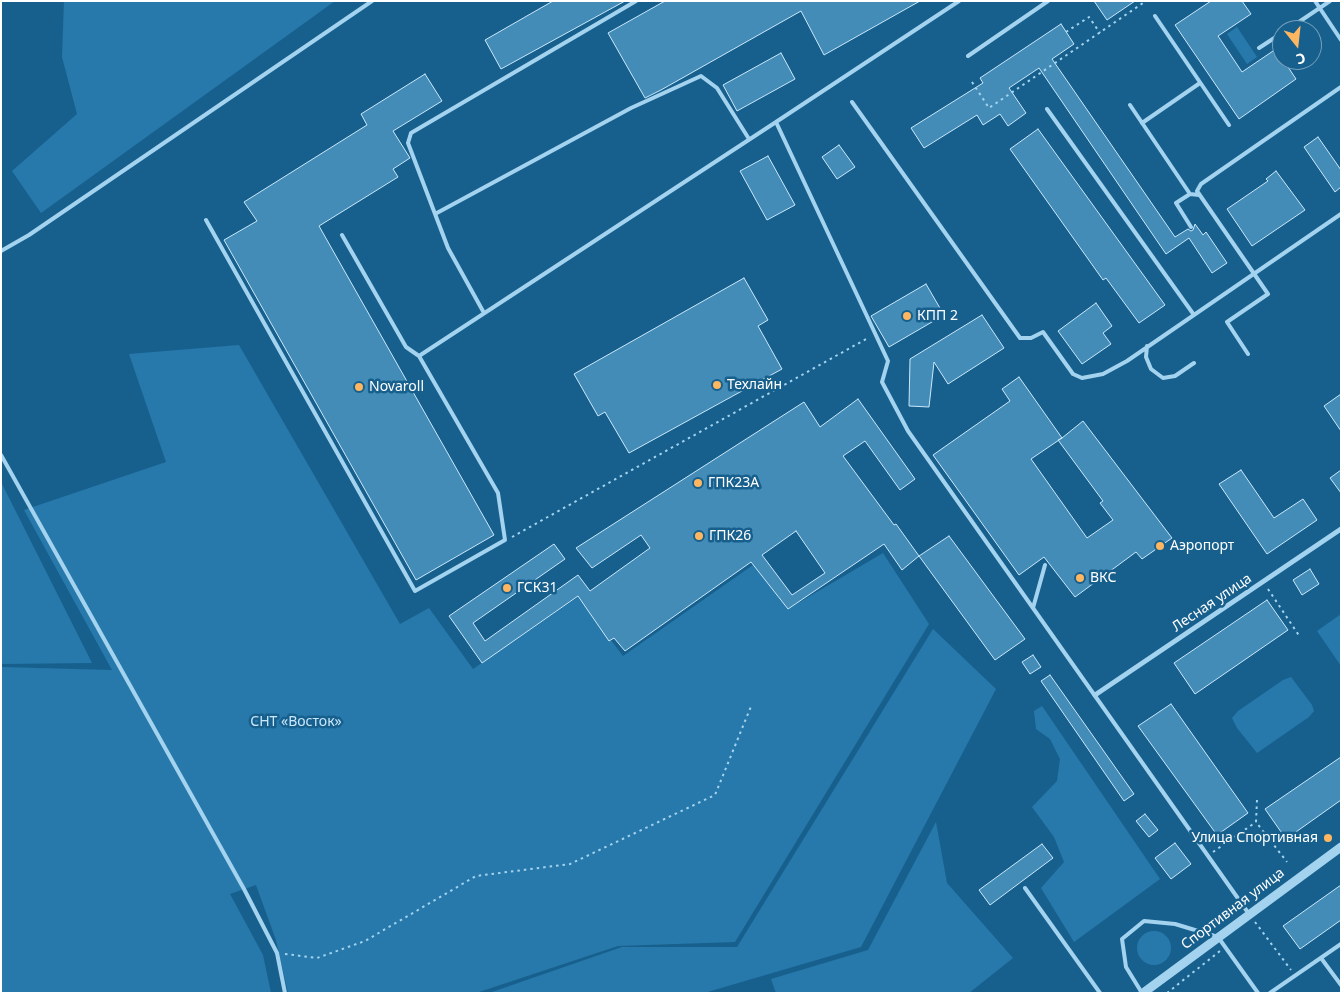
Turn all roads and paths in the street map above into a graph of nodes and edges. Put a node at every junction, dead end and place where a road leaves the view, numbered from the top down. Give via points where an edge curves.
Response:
1 (372, 1) edge
2 (636, 1) edge
3 (959, 1) edge
4 (1048, 1) edge
5 (1146, 1) edge
6 (1314, 1) edge
7 (1330, 1) edge
8 (1320, 9) junction
9 (1155, 16) dead end
10 (1303, 20) edge
11 (1066, 32) dead end
12 (1100, 33) junction
13 (1272, 40) edge
14 (1341, 40) edge
15 (1259, 48) dead end
16 (968, 56) dead end
17 (972, 82) dead end
18 (1200, 82) junction
19 (1341, 87) edge
20 (852, 102) dead end
21 (1130, 105) dead end
22 (1047, 109) dead end
23 (776, 122) junction
24 (1142, 123) junction
25 (1229, 125) dead end
26 (750, 139) junction
27 (1190, 194) junction
28 (1198, 195) junction
29 (435, 214) junction
30 (1341, 214) edge
31 (206, 220) dead end
32 (1191, 227) dead end
33 (342, 234) dead end
34 (1, 251) edge
35 (1253, 274) junction
36 (484, 313) junction
37 (1194, 315) junction
38 (875, 334) junction
39 (1147, 346) junction
40 (1248, 354) dead end
41 (419, 356) junction
42 (1194, 363) dead end
43 (1, 455) edge
44 (1341, 529) edge
45 (505, 540) junction
46 (1046, 565) dead end
47 (1263, 582) junction
48 (1033, 608) junction
49 (1300, 637) dead end
50 (1095, 695) junction
51 (752, 704) dead end
52 (1257, 800) dead end
53 (1256, 822) junction
54 (1341, 847) edge
55 (1208, 856) junction
56 (1287, 862) dead end
57 (1025, 888) dead end
58 (1249, 914) junction
59 (1257, 924) dead end
60 (1218, 937) junction
61 (1341, 944) edge
62 (1226, 946) junction
63 (277, 953) junction
64 (1321, 958) junction
65 (1295, 976) junction
66 (1341, 985) edge
67 (285, 993) edge
68 (1100, 993) edge
69 (1142, 993) edge
70 (1167, 993) edge
71 (1258, 993) edge
72 (1270, 993) edge

1 - 34 lane
2 - 29 lane via 411,133 408,143
3 - 23 lane
4 - 16 lane
5 - 12 path
6 - 8 lane
7 - 8 lane
8 - 10 lane
8 - 14 lane
9 - 18 lane
11 - 12 path via 1089,17
12 - 17 path via 989,108
13 - 15 lane
18 - 24 lane
18 - 25 lane
19 - 28 lane via 1201,184
20 - 39 lane via 1020,338 1031,338 1043,332 1073,374 1082,378 1103,374
21 - 24 lane
22 - 37 lane
23 - 26 lane
23 - 38 lane
24 - 27 lane
26 - 29 lane via 717,88 701,76 631,108
26 - 36 lane
27 - 28 lane
27 - 32 lane via 1176,203
28 - 35 lane
29 - 36 lane via 448,248
30 - 35 lane
31 - 45 lane via 415,591
33 - 41 lane via 406,346
35 - 37 lane
35 - 40 lane via 1268,294 1227,322
36 - 41 lane
37 - 39 lane
38 - 45 path
38 - 48 lane via 888,361 882,382 908,431
39 - 42 lane via 1146,357 1151,369 1163,378 1175,376
41 - 45 lane via 498,494
43 - 63 lane via 240,880
44 - 47 street, Лесная улица
46 - 48 lane
47 - 49 path
47 - 50 street, Лесная улица
48 - 50 lane
50 - 55 lane
51 - 63 path via 715,795 570,864 476,876 365,941 317,958
52 - 53 path
53 - 55 path
53 - 56 path
54 - 58 street, Спортивная улица
55 - 58 lane
57 - 68 lane
58 - 60 street, Спортивная улица
59 - 65 path
60 - 62 lane
60 - 69 street, Спортивная улица
60 - 69 lane via 1175,924 1144,922 1122,939 1126,967
61 - 64 lane
62 - 70 path
62 - 71 lane
63 - 67 lane
64 - 65 lane
64 - 66 lane
65 - 72 lane

